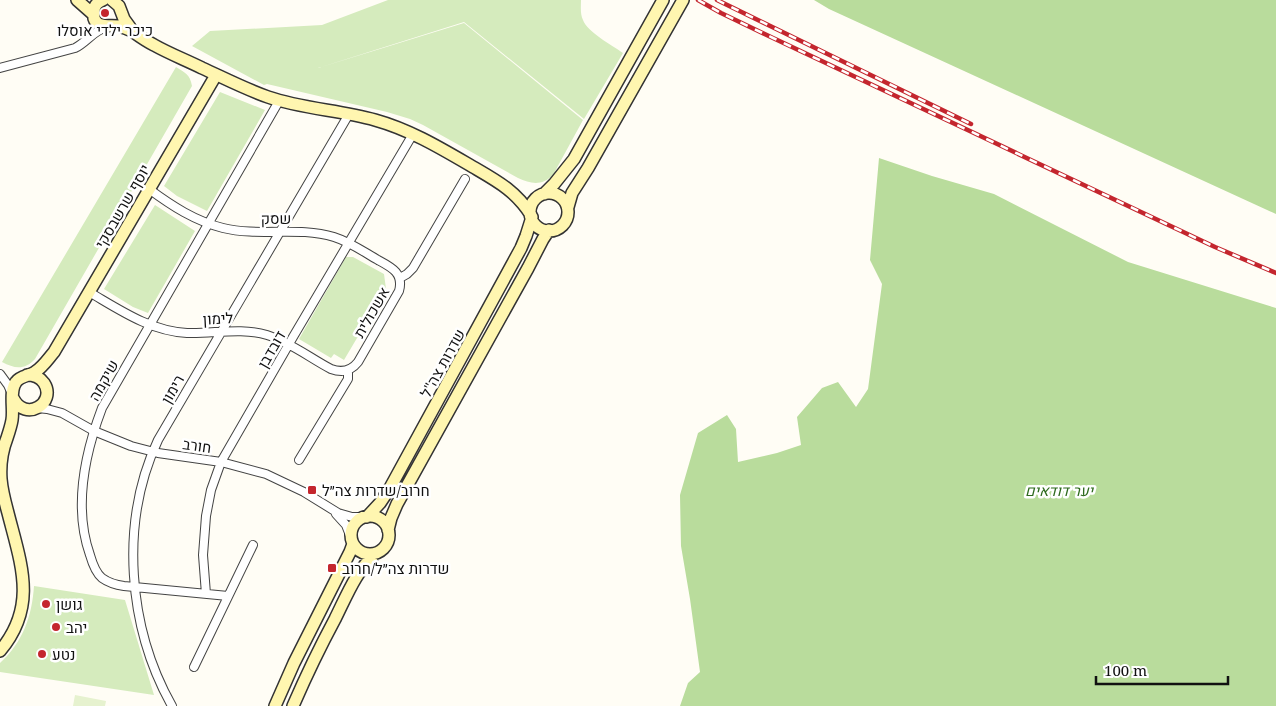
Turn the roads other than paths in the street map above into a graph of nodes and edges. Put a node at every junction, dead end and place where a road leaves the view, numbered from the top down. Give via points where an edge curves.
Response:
1 (76, 0) edge
2 (82, 0) edge
3 (102, 0) edge
4 (663, 0) edge
5 (683, 0) edge
6 (118, 5) edge
7 (94, 17) junction
8 (110, 26) junction
9 (135, 33) junction
10 (90, 37) junction
11 (0, 68) edge
12 (216, 74) junction
13 (280, 100) junction
14 (349, 114) junction
15 (413, 134) junction
16 (465, 179) dead end
17 (502, 184) junction
18 (149, 189) junction
19 (542, 194) junction
20 (568, 207) junction
21 (531, 216) junction
22 (209, 223) junction
23 (550, 230) junction
24 (280, 232) junction
25 (349, 243) junction
26 (400, 278) junction
27 (89, 292) junction
28 (149, 325) junction
29 (222, 331) junction
30 (289, 344) junction
31 (54, 352) junction
32 (348, 370) junction
33 (0, 374) edge
34 (24, 376) junction
35 (46, 390) junction
36 (13, 397) junction
37 (36, 409) junction
38 (62, 413) junction
39 (9, 431) junction
40 (94, 431) junction
41 (153, 452) junction
42 (300, 460) dead end
43 (221, 462) junction
44 (326, 506) junction
45 (366, 517) junction
46 (388, 530) junction
47 (352, 541) junction
48 (253, 545) dead end
49 (376, 553) junction
50 (134, 587) junction
51 (206, 594) junction
52 (228, 596) junction
53 (0, 651) edge
54 (194, 667) dead end
55 (172, 706) edge
56 (275, 706) edge
57 (293, 706) edge

1 - 7 main road
2 - 3 main road
3 - 7 main road via 94,9
4 - 19 main road via 574,159
5 - 20 main road via 572,193
6 - 8 main road via 118,21
6 - 9 main road via 125,22
7 - 8 main road via 101,25
7 - 10 street
8 - 9 main road
8 - 10 street via 101,28
9 - 12 main road via 163,50
10 - 11 street via 75,48
12 - 13 main road
12 - 18 main road, יוסף שרשבסקי
13 - 14 main road
13 - 22 street, שיקמה
14 - 15 main road via 383,122
14 - 24 street, רימון
15 - 17 main road
15 - 25 street, דובדבן
16 - 26 street, אשכולית via 413,268
17 - 19 main road via 525,193
17 - 21 main road via 520,198
18 - 22 street, שסק via 173,207
18 - 27 main road, יוסף שרשבסקי
19 - 20 main road via 558,195
19 - 21 main road via 533,203
20 - 23 main road via 565,223
21 - 23 main road via 538,227
21 - 45 main road, שדרות צה"ל via 522,248 394,480 380,504
22 - 24 street, שסק via 237,231
22 - 28 street, שיקמה
23 - 46 main road, שדרות צה"ל via 397,504
24 - 25 street, שסק via 320,234
24 - 29 street, רימון
25 - 26 street, שסק via 391,267
25 - 30 street, דובדבן
26 - 32 street, אשכולית via 397,295 358,362
27 - 28 street, לימון
27 - 31 main road, יוסף שרשבסקי
28 - 29 street, לימון via 186,333
28 - 40 street, שיקמה via 102,408
29 - 30 street, לימון via 260,333
29 - 41 street, רימון
30 - 32 street, לימון via 335,370
30 - 43 street, דובדבן
31 - 34 main road, יוסף שרשבסקי via 38,370
31 - 35 main road, יוסף שרשבסקי via 47,373
32 - 42 street, אשכולית via 348,379
33 - 34 street via 14,378
33 - 36 street
34 - 35 main road via 42,380
34 - 36 main road via 14,385
35 - 37 main road via 44,403
35 - 38 street, חורב
36 - 37 main road via 22,408
36 - 39 main road
37 - 38 street, חורב
37 - 39 main road via 23,415
38 - 40 street, חורב
39 - 53 main road via 2,453 1,477 20,560 24,598 16,628
40 - 41 street, חורב
40 - 50 street, שיקמה via 82,501 86,544 98,574 116,584
41 - 43 street, חורב
41 - 50 street, רימון via 137,512
43 - 44 street, חורב via 280,480
43 - 51 street, דובדבן via 206,516 203,555
44 - 45 street, חורב via 349,517
44 - 47 street, חורב via 344,522
45 - 46 main road via 376,517
45 - 47 main road via 355,524
46 - 49 main road via 387,544
47 - 49 main road via 364,553
47 - 56 main road via 350,552
48 - 52 street
49 - 57 main road via 358,574
50 - 51 street, שיקמה
50 - 55 street, רימון via 144,636
51 - 52 street, שיקמה
52 - 54 street

